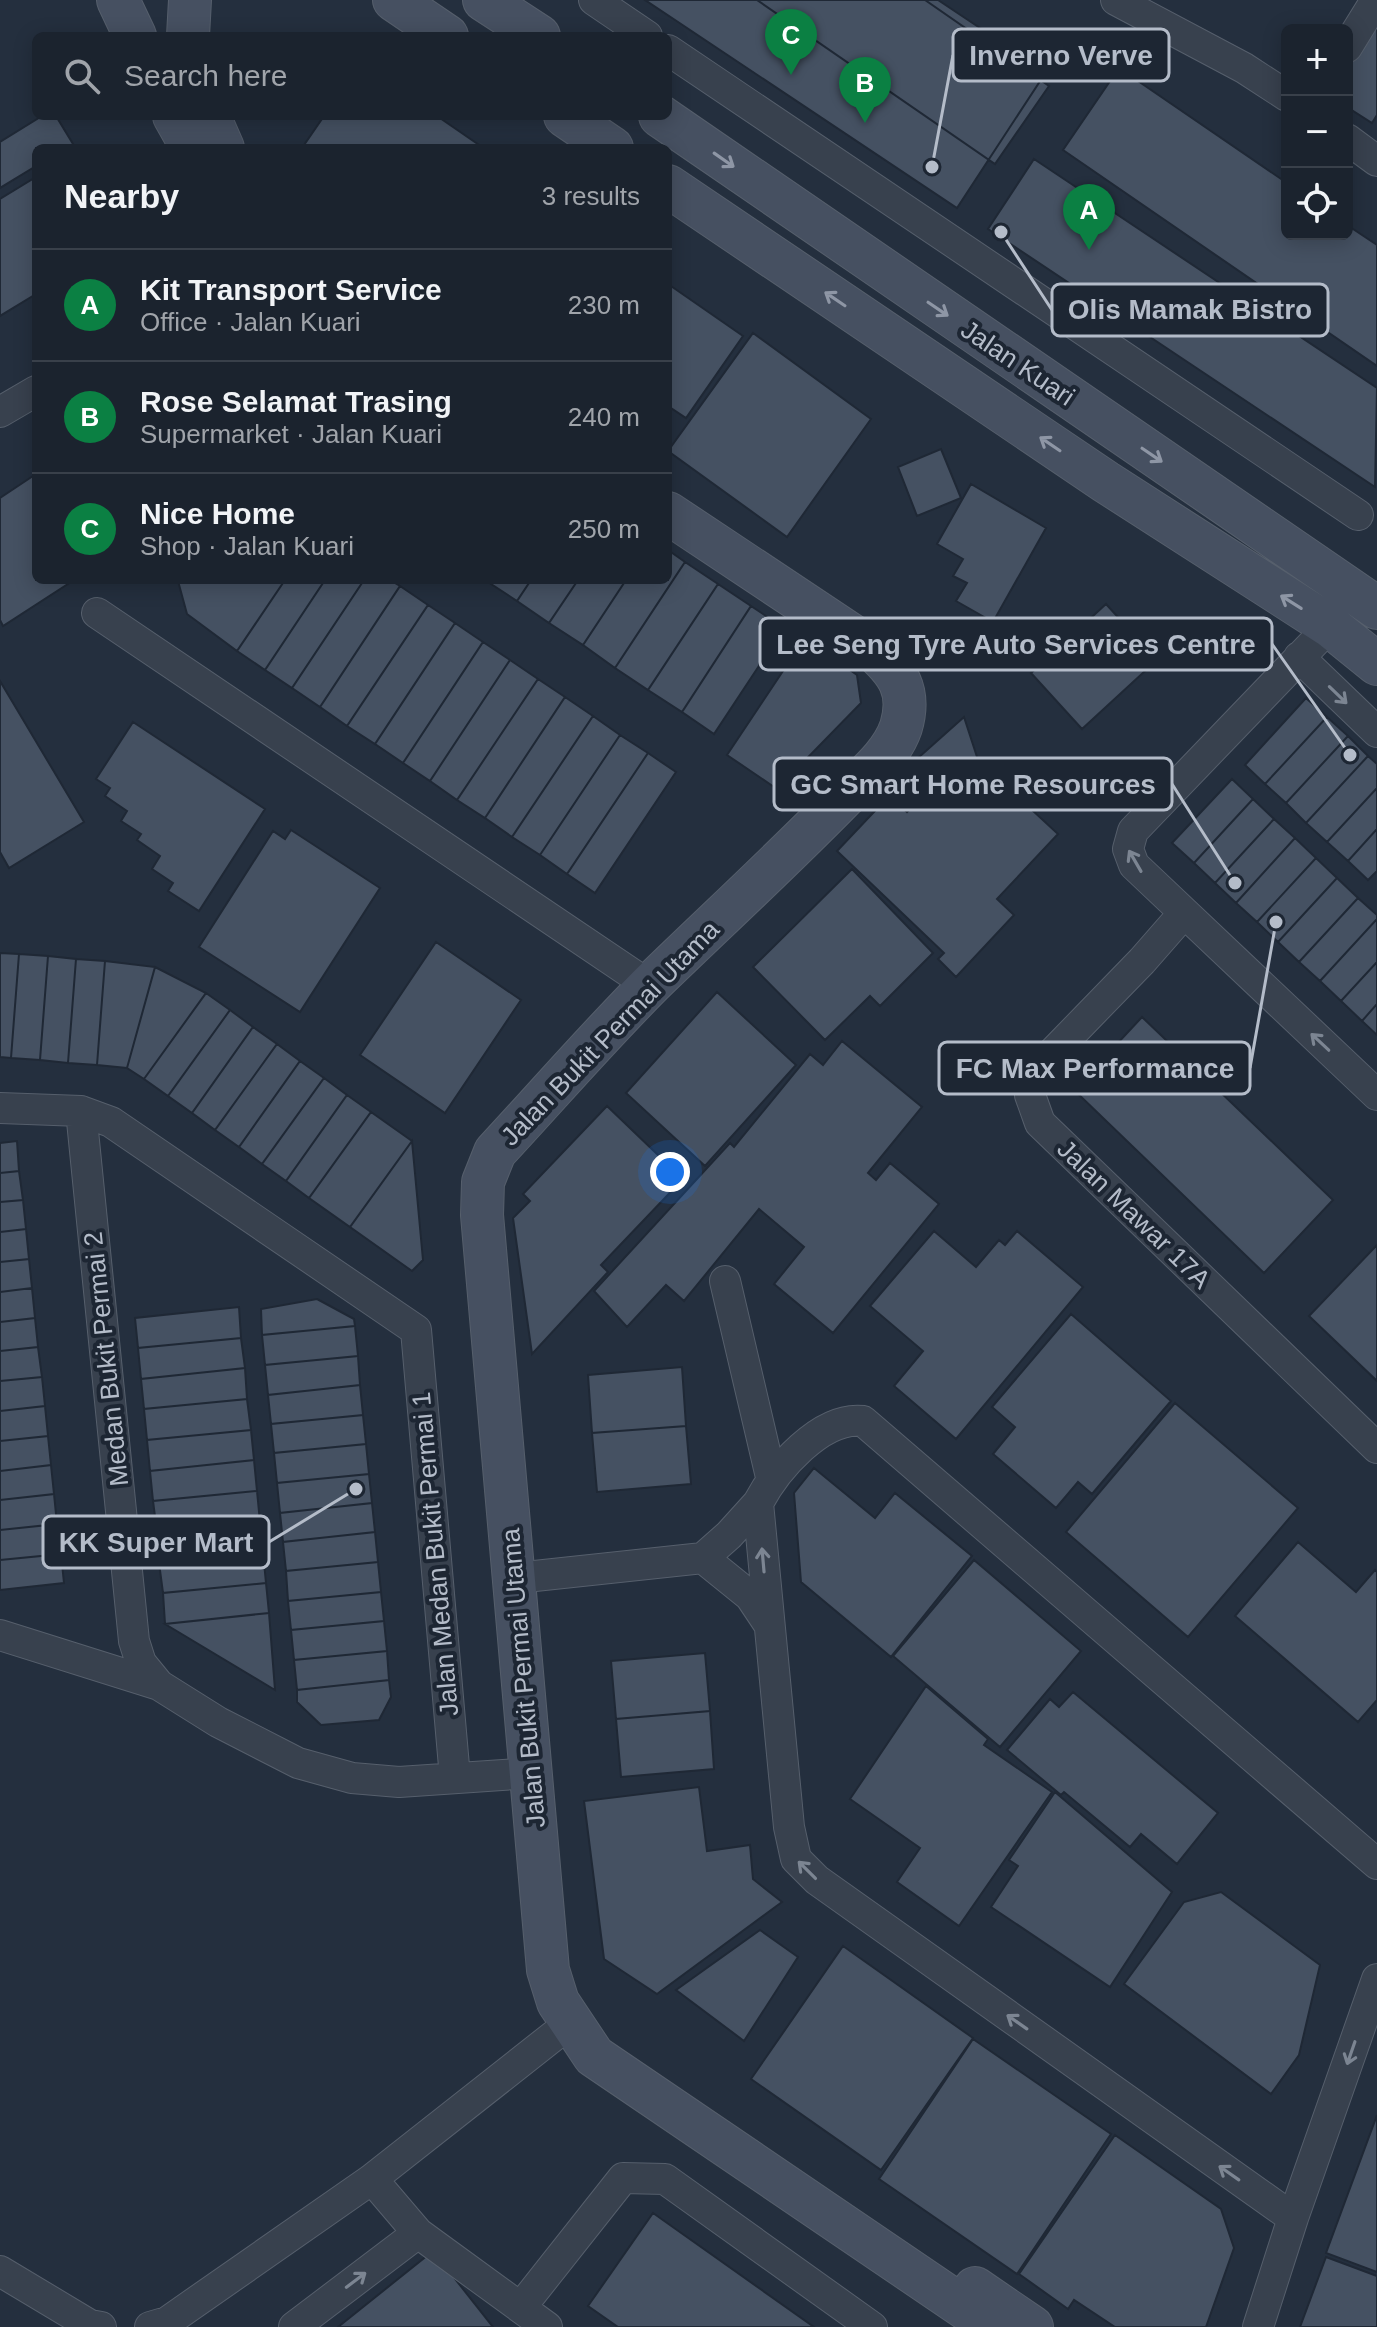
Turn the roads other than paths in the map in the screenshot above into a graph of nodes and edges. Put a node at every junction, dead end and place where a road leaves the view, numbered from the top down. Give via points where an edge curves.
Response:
1 (190, 0) edge
2 (394, 0) edge
3 (484, 0) edge
4 (594, 0) edge
5 (1116, 0) edge
6 (1376, 0) edge
7 (188, 32) edge
8 (441, 32) edge
9 (533, 32) edge
10 (641, 32) edge
11 (1353, 37) edge
12 (672, 53) edge
13 (1281, 92) edge
14 (176, 120) edge
15 (211, 120) edge
16 (571, 120) edge
17 (666, 120) edge
18 (1353, 143) edge
19 (190, 144) edge
20 (221, 144) edge
21 (606, 144) edge
22 (1377, 161) edge
23 (672, 189) edge
24 (32, 393) edge
25 (0, 412) edge
26 (1358, 515) dead end
27 (672, 516) edge
28 (1377, 608) edge
29 (97, 613) dead end
30 (1330, 626) junction
31 (1299, 657) junction
32 (1377, 664) edge
33 (1377, 732) edge
34 (1184, 913) junction
35 (650, 986) junction
36 (1377, 1095) edge
37 (0, 1108) edge
38 (81, 1111) junction
39 (725, 1281) dead end
40 (1377, 1448) edge
41 (764, 1490) junction
42 (703, 1558) junction
43 (516, 1578) junction
44 (768, 1623) junction
45 (0, 1635) edge
46 (159, 1685) junction
47 (531, 1773) junction
48 (455, 1778) junction
49 (1377, 1864) edge
50 (1377, 1979) edge
51 (570, 2023) junction
52 (372, 2179) junction
53 (1293, 2218) junction
54 (418, 2233) junction
55 (0, 2271) edge
56 (521, 2307) junction
57 (101, 2327) edge
58 (150, 2327) edge
59 (294, 2327) edge
60 (547, 2327) edge
61 (872, 2327) edge
62 (993, 2327) edge
63 (1032, 2327) edge
64 (1258, 2327) edge

1 - 7 street
2 - 8 street
3 - 9 street
4 - 10 street
5 - 13 street
6 - 11 street
12 - 26 street
14 - 19 street
15 - 20 street
16 - 21 street
17 -> 28 street, Jalan Kuari
18 - 22 street
30 -> 23 street, Jalan Kuari via 1106,482
24 - 25 street
27 - 35 street, Jalan Bukit Permai Utama via 871,648 893,667 903,687 905,709 891,749
29 - 35 street
30 - 31 street
30 - 32 street, Jalan Kuari
31 -> 33 street
34 -> 31 street via 1134,865 1128,849 1133,831
36 -> 34 street
34 - 40 street, Jalan Mawar 17A via 1040,1066 1030,1095 1040,1123
35 - 43 street, Jalan Bukit Permai Utama via 495,1152 483,1182
37 - 38 street
38 - 46 street, Medan Bukit Permai 2 via 134,1641 141,1663
38 - 48 street, Jalan Medan Bukit Permai 1 via 111,1122 416,1330
39 - 41 street
41 - 42 street
44 -> 41 street
41 - 49 street via 833,1425 863,1421
42 - 43 street
42 - 44 street via 750,1596
43 - 47 street, Jalan Bukit Permai Utama
53 -> 44 street via 817,1880 796,1859
45 - 46 street
46 - 48 street, Medan Bukit Permai 2 via 298,1763 352,1778
47 - 48 street, Medan Bukit Permai 2
47 - 51 street, Jalan Bukit Permai Utama via 548,1970
50 -> 53 street
51 - 52 street
51 - 62 street, Jalan Bukit Permai Utama via 594,2056
51 - 63 street via 606,2037
52 - 54 street
52 - 58 street via 167,2322
53 - 64 street
54 - 56 street
59 -> 54 street
55 - 57 street via 67,2313
56 - 60 street
56 - 61 street via 623,2178 665,2179

